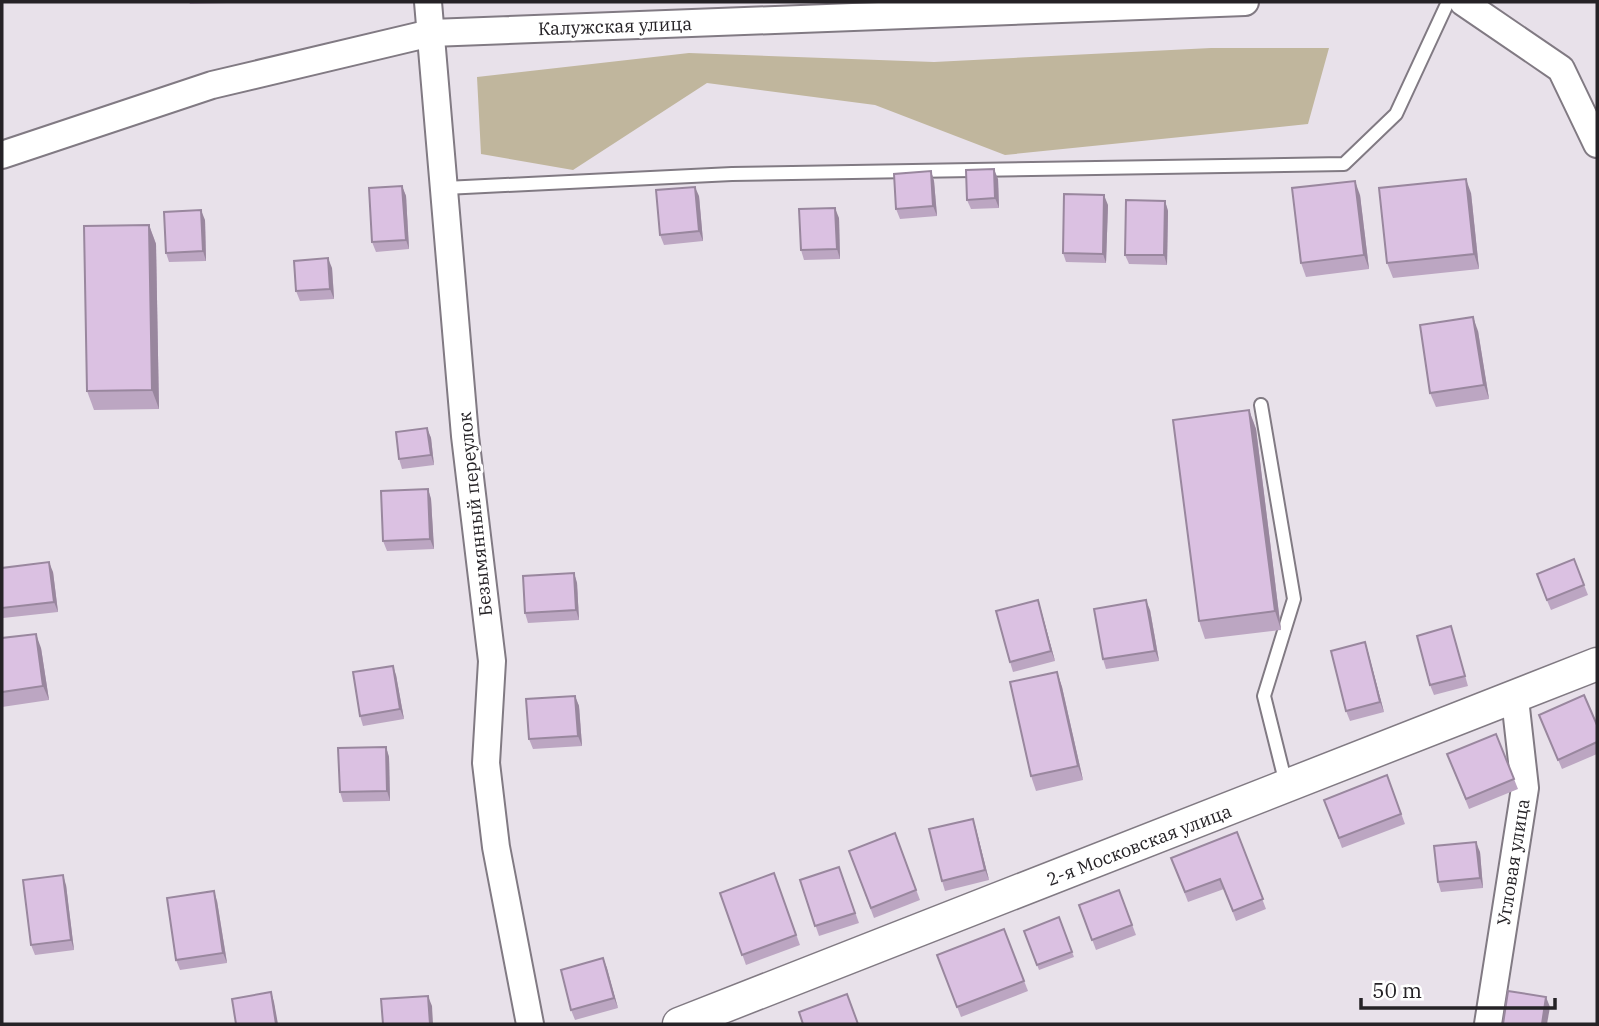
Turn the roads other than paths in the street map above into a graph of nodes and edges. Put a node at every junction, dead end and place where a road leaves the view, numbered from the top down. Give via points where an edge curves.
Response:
1 (428, 2) edge
2 (1245, 2) edge
3 (1448, 2) edge
4 (1463, 2) edge
5 (431, 33) junction
6 (1597, 144) edge
7 (2, 155) edge
8 (445, 188) junction
9 (1261, 405) dead end
10 (1597, 664) edge
11 (1515, 699) junction
12 (1287, 788) junction
13 (530, 1024) edge
14 (680, 1024) edge
15 (1488, 1024) edge

1 - 5 street, Безымянный переулок
2 - 5 street, Калужская улица
3 - 8 lane via 1396,114 1344,164 733,174
4 - 6 street via 1560,69
5 - 7 street, Калужская улица via 212,85
5 - 8 street, Безымянный переулок
8 - 13 street, Безымянный переулок via 466,436 492,661 486,763 496,847
9 - 12 lane via 1294,599 1264,696
10 - 11 street, 2-я Московская улица
11 - 12 street, 2-я Московская улица
11 - 15 street, Угловая улица via 1525,788
12 - 14 street, 2-я Московская улица

